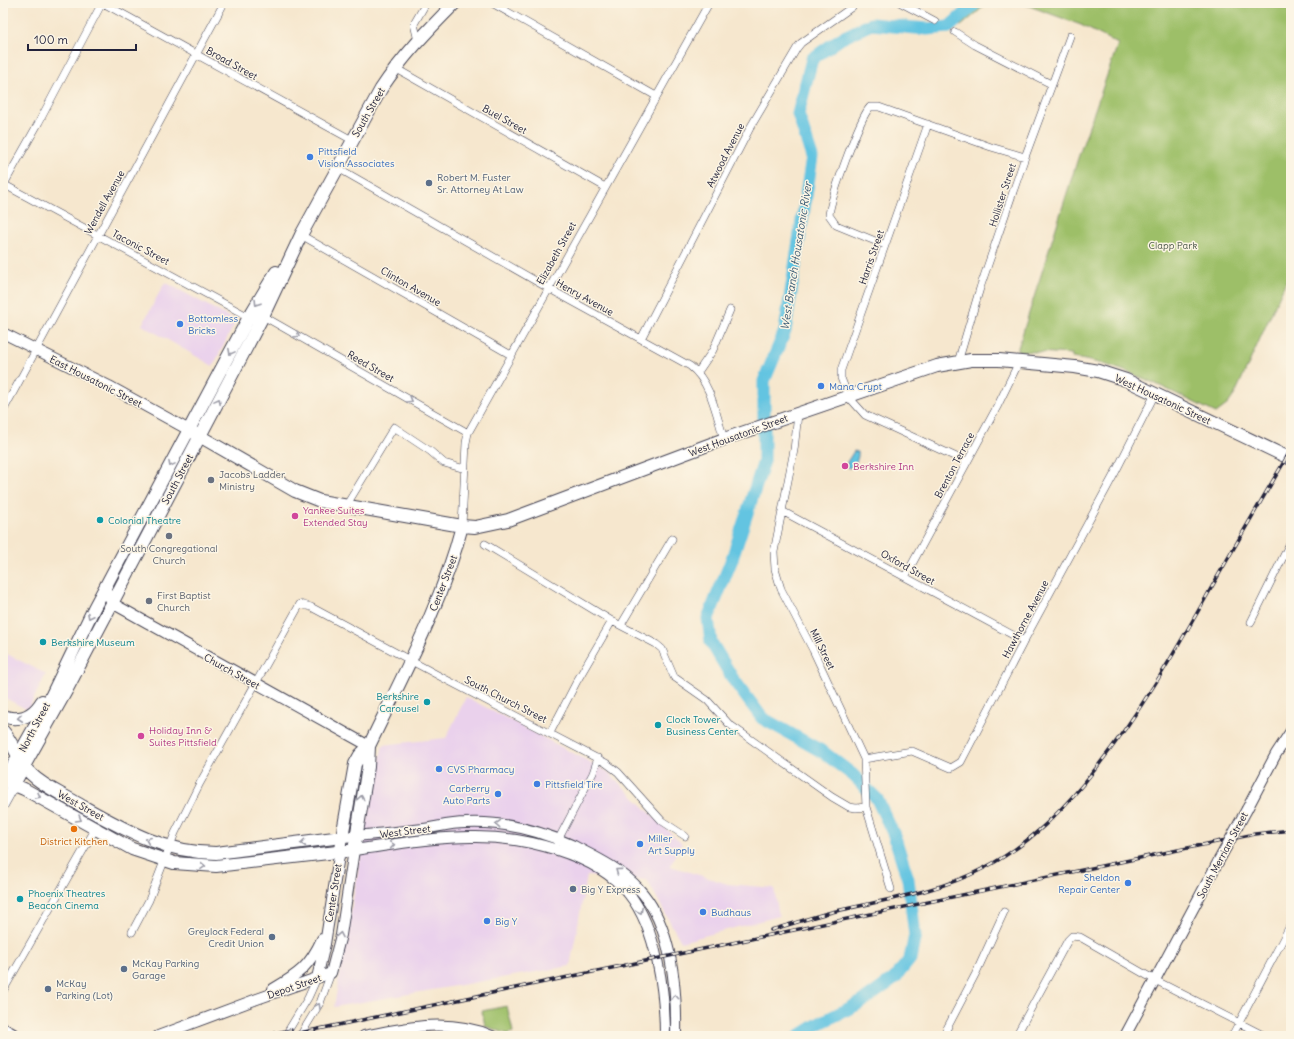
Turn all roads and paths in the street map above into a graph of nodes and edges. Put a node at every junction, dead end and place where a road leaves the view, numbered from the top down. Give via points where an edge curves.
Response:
1 (103, 3) edge
2 (224, 3) edge
3 (426, 3) edge
4 (455, 3) edge
5 (492, 3) edge
6 (710, 3) edge
7 (854, 3) edge
8 (900, 3) edge
9 (935, 21) dead end
10 (955, 32) dead end
11 (1070, 36) dead end
12 (418, 41) junction
13 (196, 54) junction
14 (395, 68) junction
15 (1051, 84) junction
16 (656, 96) junction
17 (928, 124) junction
18 (352, 140) junction
19 (1025, 157) junction
20 (338, 168) junction
21 (3, 185) edge
22 (605, 187) junction
23 (97, 235) junction
24 (301, 235) junction
25 (885, 244) junction
26 (548, 288) junction
27 (730, 310) dead end
28 (263, 316) junction
29 (249, 317) junction
30 (3, 333) edge
31 (641, 339) junction
32 (35, 350) junction
33 (511, 355) junction
34 (958, 362) junction
35 (1019, 362) junction
36 (698, 372) junction
37 (1155, 394) junction
38 (848, 396) junction
39 (3, 411) edge
40 (793, 416) junction
41 (195, 433) junction
42 (468, 433) junction
43 (724, 439) junction
44 (1291, 459) edge
45 (967, 462) junction
46 (465, 469) junction
47 (346, 506) junction
48 (782, 511) junction
49 (462, 526) junction
50 (672, 539) dead end
51 (1291, 541) edge
52 (484, 544) dead end
53 (905, 577) junction
54 (105, 588) junction
55 (112, 603) junction
56 (612, 620) junction
57 (1251, 622) dead end
58 (621, 625) junction
59 (1024, 641) junction
60 (410, 659) junction
61 (63, 670) junction
62 (256, 685) junction
63 (3, 716) edge
64 (3, 731) edge
65 (1291, 731) edge
66 (550, 732) junction
67 (11, 742) junction
68 (369, 746) junction
69 (598, 758) junction
70 (864, 759) junction
71 (21, 761) junction
72 (3, 767) edge
73 (6, 782) edge
74 (3, 804) edge
75 (866, 807) junction
76 (102, 817) junction
77 (96, 828) junction
78 (356, 836) junction
79 (685, 836) dead end
80 (342, 837) junction
81 (558, 839) junction
82 (169, 848) junction
83 (553, 849) junction
84 (354, 850) junction
85 (340, 853) junction
86 (164, 861) junction
87 (891, 889) dead end
88 (1004, 912) dead end
89 (1291, 924) edge
90 (327, 927) junction
91 (132, 932) dead end
92 (331, 973) junction
93 (317, 978) junction
94 (1155, 980) junction
95 (3, 991) edge
96 (257, 998) junction
97 (1239, 1022) junction
98 (3, 1028) edge
99 (17, 1036) edge
100 (158, 1036) edge
101 (285, 1036) edge
102 (300, 1036) edge
103 (364, 1036) edge
104 (492, 1036) edge
105 (665, 1036) edge
106 (676, 1036) edge
107 (943, 1036) edge
108 (1016, 1036) edge
109 (1125, 1036) edge
110 (1232, 1036) edge
111 (1265, 1036) edge

1 - 13 street, Broad Street
1 - 21 street via 40,122
2 - 13 street, Wendell Avenue
3 - 12 street via 414,24
4 - 12 highway, South Street
5 - 16 street
6 - 16 street, Elizabeth Street
7 - 31 street, Atwood Avenue via 797,48 750,128
8 - 9 street
10 - 15 street
11 - 15 street, Hollister Street
12 - 14 highway, South Street
13 - 18 street, Broad Street
13 - 23 street, Wendell Avenue
14 - 18 highway, South Street
14 - 22 street, Buel Street
15 - 19 street, Hollister Street
16 - 22 street, Elizabeth Street
17 - 19 street
17 - 25 street, Harris Street
17 - 25 street via 880,106 870,107 865,112 836,191 829,215 832,221
18 - 20 highway, South Street
19 - 34 street, Hollister Street via 980,288
20 - 24 highway, South Street
20 - 26 street, Henry Avenue
21 - 23 street, Taconic Street
22 - 26 street, Elizabeth Street
23 - 29 street, Taconic Street
23 - 32 street, Wendell Avenue
24 - 28 highway, South Street
24 -> 29 highway, South Street
24 - 33 street, Clinton Avenue
25 - 38 street, Harris Street via 841,370 840,378
26 - 31 street, Henry Avenue
26 - 33 street, Elizabeth Street
27 - 36 street via 713,350
41 -> 28 highway, South Street
28 -> 42 street, Reed Street
29 -> 41 highway, South Street
30 - 32 street, East Housatonic Street
31 - 36 street, Henry Avenue
32 - 39 street, Wendell Avenue
32 - 41 street, East Housatonic Street via 109,386
33 - 42 street, Elizabeth Street
34 - 35 highway, West Housatonic Street
34 - 38 highway, West Housatonic Street via 937,366
35 - 37 highway, West Housatonic Street via 1098,371 1126,380
35 - 45 street, Brenton Terrace
36 - 43 street, Henry Avenue via 705,382
37 - 44 highway, West Housatonic Street
37 - 59 street, Hawthorne Avenue
38 - 40 highway, West Housatonic Street
38 - 45 street, Harris Street via 865,415
40 - 43 highway, West Housatonic Street
40 - 48 street, Mill Street via 794,450
41 - 47 highway, West Housatonic Street via 295,491 320,501
41 -> 54 highway, South Street
41 - 55 highway, South Street
42 - 46 street, Elizabeth Street
43 - 49 highway, West Housatonic Street via 508,520 475,527
45 - 53 street, Brenton Terrace
46 - 47 street via 444,463 394,427
46 - 49 street, Elizabeth Street
47 - 49 highway, West Housatonic Street
48 - 53 street, Oxford Street
48 - 70 street, Mill Street via 774,560 781,589 814,650
49 - 60 highway, Center Street via 448,573
50 - 58 street
51 - 57 street
52 - 56 street
53 - 59 street, Oxford Street
54 - 55 street
54 -> 61 highway, South Street
55 - 62 street, Church Street
55 - 71 highway, South Street
56 - 58 street
56 - 66 street
58 - 75 street via 662,649 674,677 707,700 743,735 849,807
59 - 70 street, Hawthorne Avenue via 957,766 944,767 912,751
60 - 62 street, South Church Street via 311,607 300,604
60 - 66 street, South Church Street
60 - 68 highway, Center Street
61 -> 63 highway via 41,704 31,714 19,718
61 - 71 highway, North Street
62 - 68 street, Church Street
62 - 82 street via 200,783
64 - 67 highway, West Street
65 - 94 street, South Merriam Street, bridge via 1276,754
66 - 69 street, South Church Street
67 - 71 highway, West Street
67 - 72 highway via 11,754
78 -> 68 highway, Center Street via 368,767
68 - 80 highway, Center Street via 360,755 356,764
69 - 79 street, South Church Street via 618,772 662,821
69 - 81 street via 593,773
70 - 75 street, Mill Street
71 - 73 highway, North Street
71 - 76 highway, West Street via 39,781
73 - 74 main road, North Street
73 -> 77 highway, West Street
75 - 87 street, Mill Street
76 - 77 street
82 -> 76 highway, West Street
77 - 86 highway, West Street via 132,848
77 - 95 street
78 - 80 street, West Street
81 -> 78 street, West Street via 515,826 477,823
78 - 84 highway, Center Street
80 -> 82 highway, West Street via 216,853
80 - 85 street, Center Street
81 - 83 street
106 -> 81 street, West Street via 675,993 670,961 660,925 648,900 618,870
82 - 86 street
84 -> 83 street, West Street via 471,837 512,840
83 -> 105 street, West Street via 608,875 621,885 639,908 650,936 658,968
84 - 85 highway, West Street
92 -> 84 street, Center Street via 341,935
86 -> 85 highway, West Street via 193,866 216,866
85 - 90 street, Center Street
86 - 91 street via 149,900
88 - 107 street
89 - 97 street
90 - 93 street, Center Street
90 - 96 street, Depot Street via 315,954 304,968
92 - 93 street, Depot Street
102 -> 92 street, Center Street via 320,1002
93 - 96 street, Depot Street
93 - 101 street, Center Street
94 - 97 street
94 - 108 street via 1080,937 1072,936
94 - 109 street, South Merriam Street
96 - 100 street, Depot Street
97 - 110 street
97 - 111 street
98 - 99 street
103 - 104 street via 438,1024 469,1028

